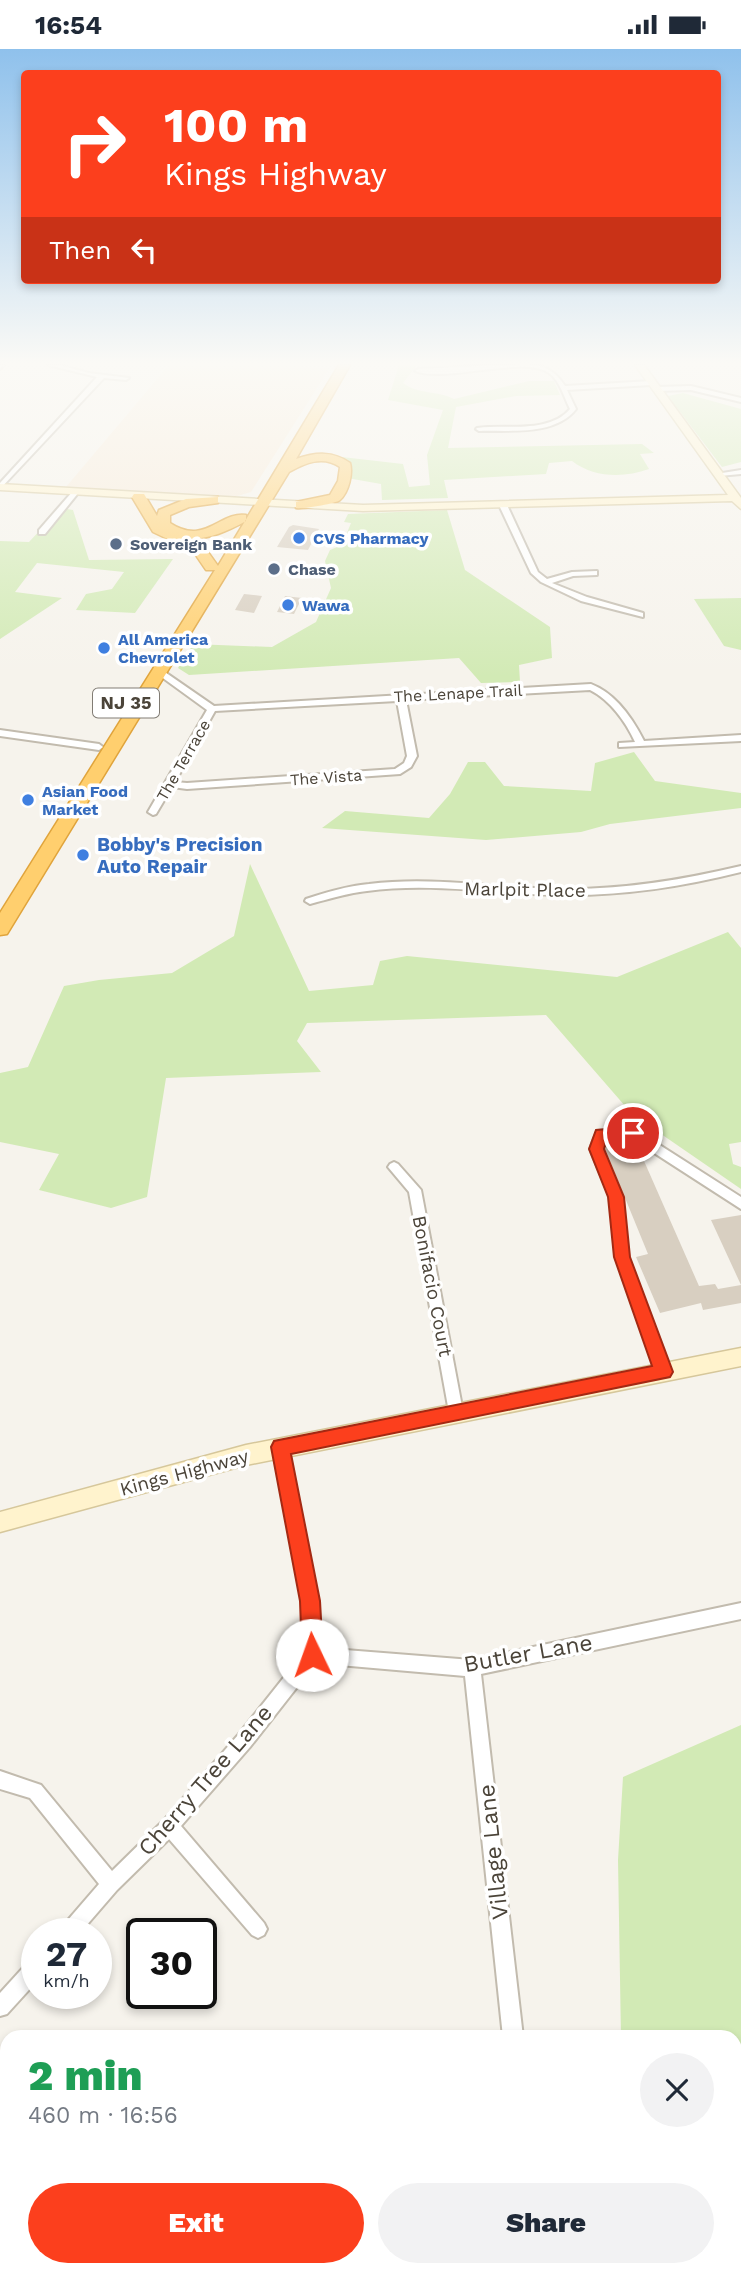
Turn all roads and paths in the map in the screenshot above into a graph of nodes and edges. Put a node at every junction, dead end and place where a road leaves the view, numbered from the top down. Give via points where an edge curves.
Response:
1 (17, 469) edge
2 (276, 469) edge
3 (284, 469) edge
4 (346, 469) edge
5 (715, 469) edge
6 (281, 471) joint
7 (741, 472) edge
8 (719, 474) junction
9 (0, 487) edge
10 (75, 492) junction
11 (139, 497) junction
12 (213, 500) junction
13 (257, 502) junction
14 (738, 502) edge
15 (302, 505) junction
16 (503, 505) junction
17 (241, 517) junction
18 (41, 532) dead end
19 (211, 567) junction
20 (594, 573) dead end
21 (546, 582) junction
22 (640, 615) dead end
23 (159, 671) junction
24 (401, 697) junction
25 (212, 709) junction
26 (0, 733) edge
27 (741, 738) edge
28 (640, 744) junction
29 (622, 745) dead end
30 (99, 747) junction
31 (170, 784) junction
32 (153, 812) dead end
33 (741, 869) edge
34 (310, 901) dead end
35 (0, 903) edge
36 (0, 929) edge
37 (394, 1167) dead end
38 (741, 1204) edge
39 (741, 1357) edge
40 (664, 1372) junction
41 (456, 1412) junction
42 (280, 1447) junction
43 (0, 1522) edge
44 (741, 1611) edge
45 (312, 1655) junction
46 (472, 1668) junction
47 (0, 1780) edge
48 (170, 1826) junction
49 (111, 1884) junction
50 (81, 1918) edge
51 (258, 1929) dead end
52 (21, 1984) edge
53 (0, 2007) edge
54 (512, 2030) edge

1 - 9 street
2 - 13 highway, NJ 35
3 - 6 highway
4 - 15 highway via 335,498
5 - 8 main road
6 - 13 highway, NJ 35
7 - 8 street
8 - 14 main road
9 - 10 main road
10 - 11 main road
10 - 18 street
11 - 12 main road
11 - 19 highway via 158,529 198,548
12 - 13 main road
12 - 17 highway via 172,507 164,513 163,524 175,532 198,534 223,529
13 - 15 main road
13 - 17 highway, NJ 35
13 - 23 highway, NJ 35
14 - 16 main road
15 - 16 main road
16 - 21 street via 535,573
17 - 19 highway, NJ 35
19 - 30 highway, NJ 35
20 - 21 street
21 - 22 street
23 - 25 street
23 - 36 highway, NJ 35
24 - 25 street, The Lenape Trail
24 - 28 street, The Lenape Trail via 591,687 622,715
24 - 31 street, The Vista via 412,756 397,772
25 - 31 street, The Terrace
26 - 30 street
27 - 28 street
28 - 29 street
30 - 35 highway, NJ 35
31 - 32 street, The Terrace
33 - 34 street, Marlpit Place via 641,888 563,892 384,886 341,890
37 - 41 street, Bonifacio Court via 415,1190
38 - 40 street via 633,1133 601,1134 596,1149 616,1197 622,1257
39 - 40 main road, Kings Highway
40 - 41 main road, Kings Highway
41 - 42 main road, Kings Highway
42 - 43 main road, Kings Highway
42 - 45 street via 310,1601
44 - 46 street, Butler Lane
45 - 46 street, Butler Lane
45 - 48 street, Cherry Tree Lane
46 - 54 street, Village Lane
47 - 49 street via 35,1791
48 - 49 street, Cherry Tree Lane
48 - 51 street
49 - 50 street, Cherry Tree Lane
52 - 53 street

